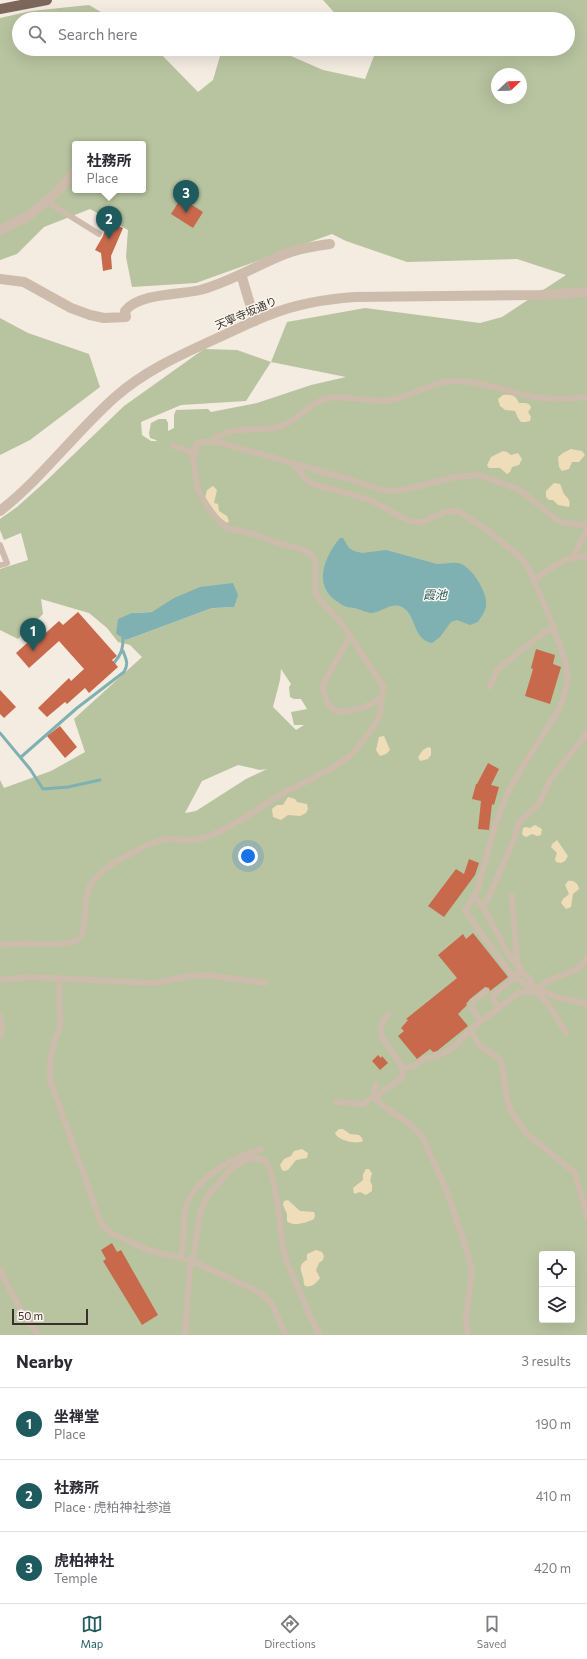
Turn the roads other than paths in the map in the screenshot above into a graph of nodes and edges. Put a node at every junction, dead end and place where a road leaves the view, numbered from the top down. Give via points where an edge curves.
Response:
1 (47, 0) edge
2 (3, 5) edge
3 (72, 175) edge
4 (46, 201) junction
5 (0, 230) edge
6 (100, 234) dead end
7 (330, 244) dead end
8 (241, 274) junction
9 (0, 279) edge
10 (587, 292) edge
11 (255, 321) junction
12 (587, 397) edge
13 (212, 441) junction
14 (172, 446) dead end
15 (191, 452) junction
16 (295, 465) junction
17 (0, 511) edge
18 (587, 525) edge
19 (587, 529) edge
20 (0, 545) edge
21 (572, 557) junction
22 (587, 557) edge
23 (0, 565) edge
24 (534, 580) junction
25 (554, 628) junction
26 (350, 636) junction
27 (490, 687) dead end
28 (381, 699) junction
29 (587, 733) edge
30 (512, 896) dead end
31 (474, 897) junction
32 (482, 905) junction
33 (0, 945) edge
34 (587, 958) edge
35 (521, 971) junction
36 (515, 977) junction
37 (59, 978) junction
38 (0, 980) edge
39 (266, 983) dead end
40 (486, 991) dead end
41 (534, 991) junction
42 (587, 1004) edge
43 (499, 1007) junction
44 (389, 1014) dead end
45 (0, 1016) edge
46 (481, 1021) junction
47 (470, 1030) junction
48 (566, 1033) dead end
49 (0, 1036) edge
50 (403, 1069) junction
51 (376, 1084) dead end
52 (368, 1101) junction
53 (377, 1101) junction
54 (336, 1102) dead end
55 (261, 1149) dead end
56 (587, 1216) edge
57 (181, 1258) junction
58 (192, 1262) junction
59 (0, 1269) edge
60 (38, 1335) edge
61 (185, 1335) edge
62 (285, 1335) edge
63 (320, 1335) edge
64 (468, 1335) edge

1 - 2 main road
3 - 4 street
4 - 5 street via 27,217
4 - 6 lane
7 - 8 street via 285,254
8 - 9 street via 200,290 147,299 130,305 125,311 126,316 104,318 71,308 24,282
8 - 11 street
10 - 11 street, 天寧寺坂通り via 330,299 291,308
11 - 17 street, 天寧寺坂通り via 178,356 128,387 94,417 26,488
12 - 13 lane via 534,397 488,386 448,381 386,401 325,399 280,426 232,431
13 - 15 lane via 198,442 195,447 196,453
13 - 16 lane
14 - 15 lane
15 - 26 lane via 198,490 216,519 227,528 301,549 312,555 316,564 316,593
16 - 18 lane via 386,491 403,490 456,477 480,475 520,490 557,520
16 - 24 lane via 312,484 374,502 409,521 422,522 449,511 458,512 487,530 519,556
19 - 21 lane
20 - 23 lane via 7,563
21 - 22 lane
21 - 24 lane
24 - 25 lane
25 - 27 lane via 543,633 497,670
25 - 31 lane via 568,671 565,694 556,715 507,794
26 - 28 lane via 384,687
26 - 28 lane via 323,684 323,691 330,707 336,711 354,710
28 - 33 lane via 380,715 353,753 325,773 296,786 224,829 190,841 161,840 104,870 87,893 84,928 79,940 65,943
29 - 32 lane via 550,780 539,804 519,822 487,901
30 - 35 lane via 517,960
31 - 32 lane
31 - 36 lane via 465,911
32 - 35 lane via 510,957
34 - 41 lane via 578,969 548,981
35 - 36 lane
35 - 41 lane via 530,979
36 - 41 lane
36 - 43 lane via 500,986 492,995
37 - 38 lane via 23,977
37 - 39 lane via 155,983 207,975
37 - 57 lane via 60,1029 56,1034 50,1080 101,1223 113,1234 164,1255
40 - 46 lane via 472,1002 472,1009
41 - 42 lane
41 - 43 lane via 520,992
41 - 48 lane via 543,998
43 - 46 lane
44 - 50 lane via 381,1025 382,1038
45 - 49 lane
46 - 47 lane
47 - 50 lane via 452,1048
47 - 56 lane via 480,1046 501,1060 508,1103 516,1120 527,1134 575,1173
50 - 53 lane via 400,1081 380,1092
51 - 52 lane
52 - 53 lane
52 - 54 lane via 363,1104
53 - 64 lane via 422,1136 450,1197 472,1270 466,1317
55 - 57 lane via 226,1164 192,1193 185,1210
57 - 58 lane
58 - 61 lane
58 - 62 lane via 259,1292 269,1300
58 - 63 lane via 199,1216 209,1196 238,1165 260,1158 272,1172 286,1260
59 - 60 lane via 11,1294

